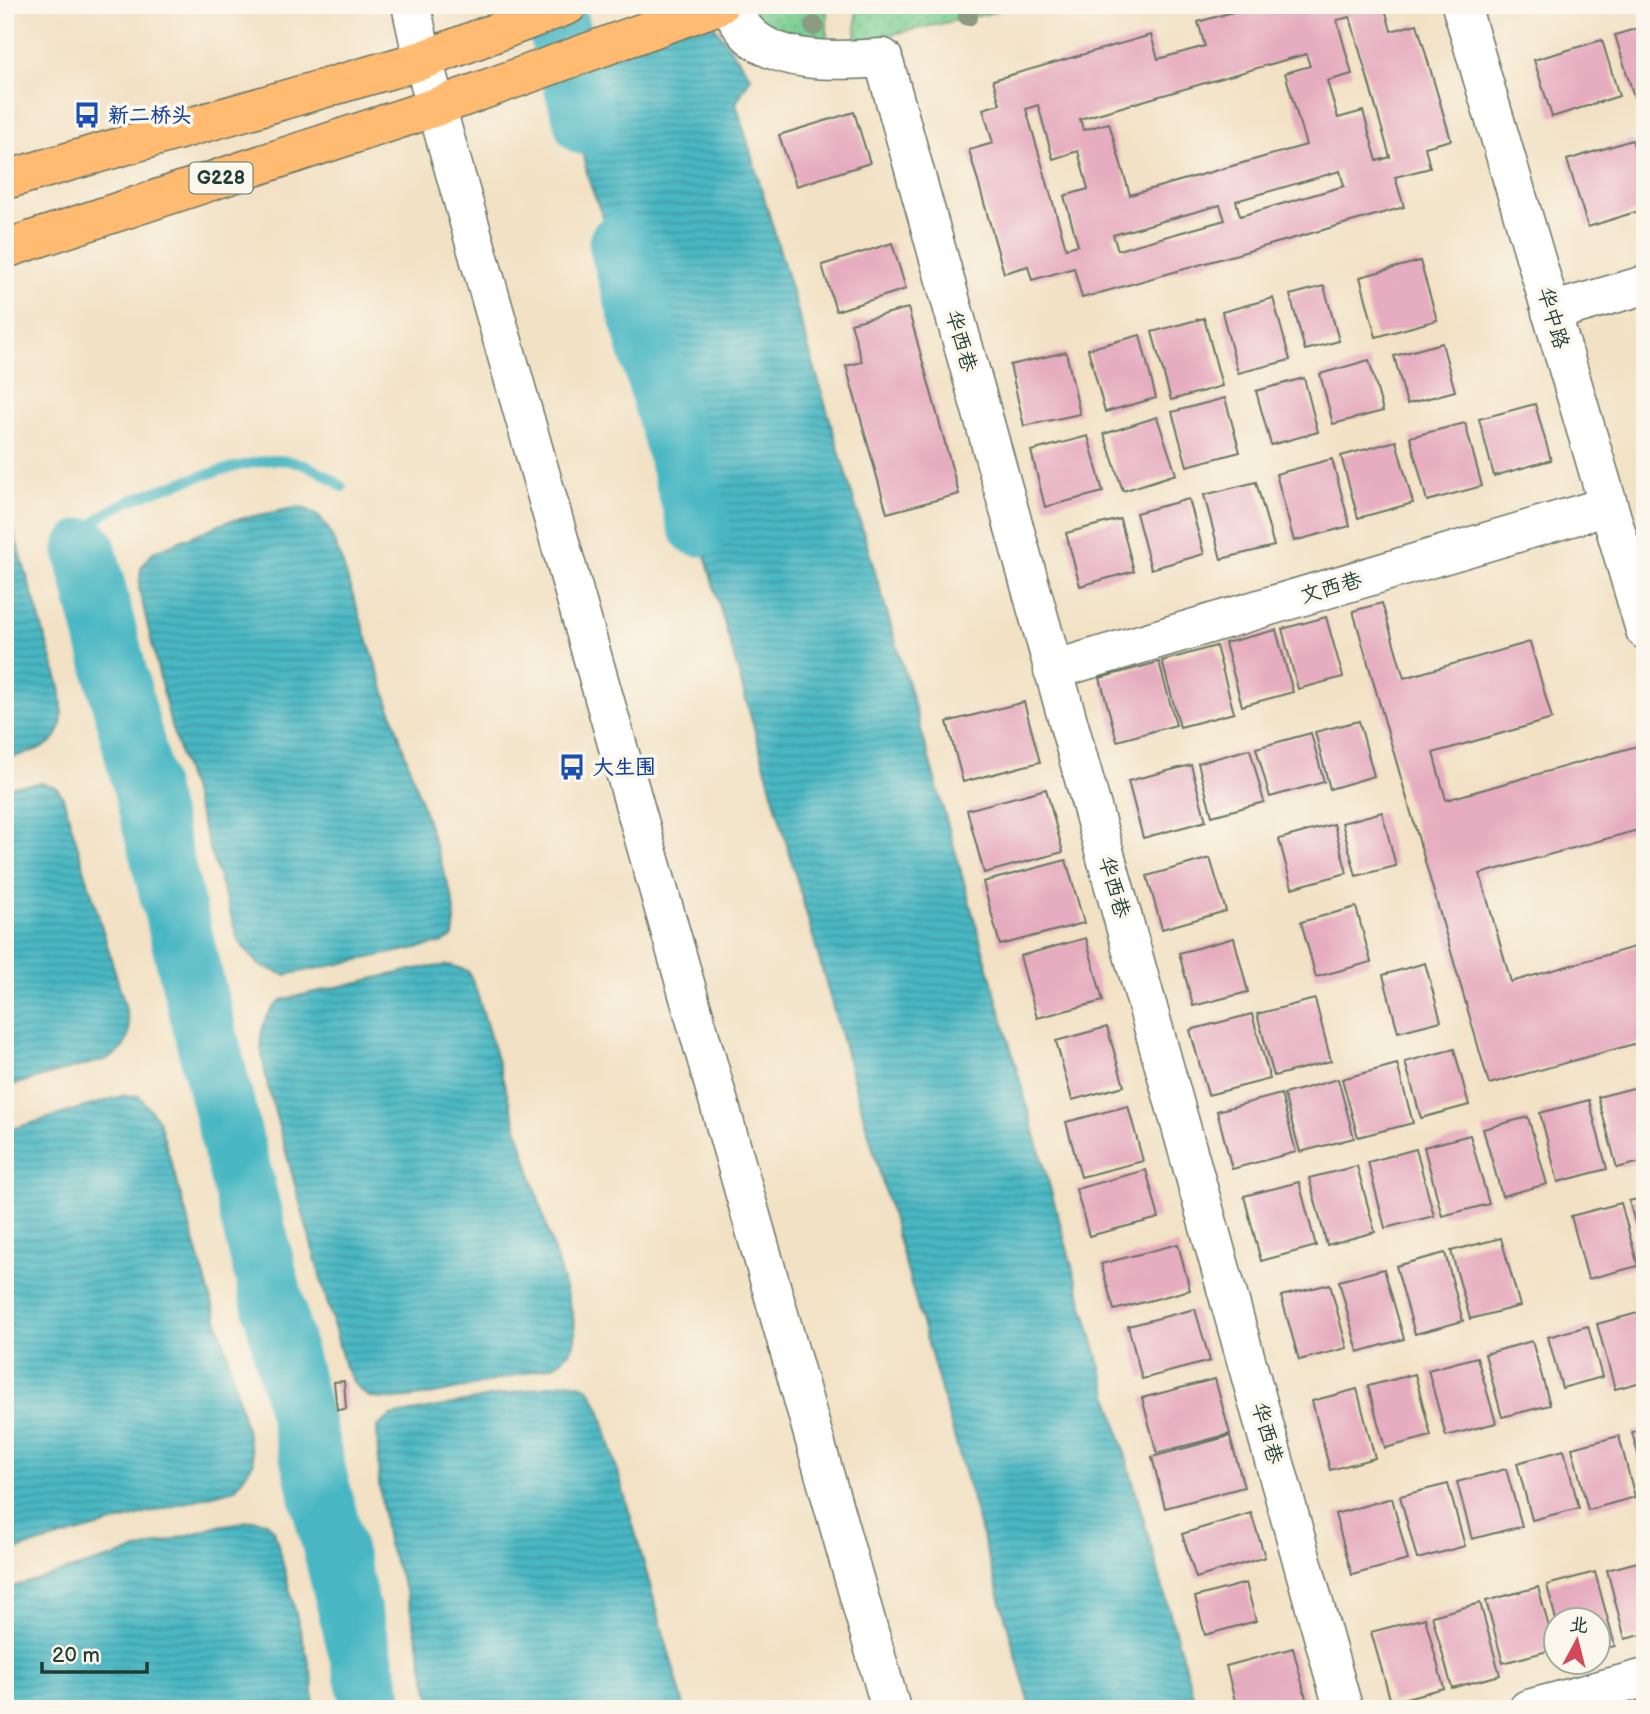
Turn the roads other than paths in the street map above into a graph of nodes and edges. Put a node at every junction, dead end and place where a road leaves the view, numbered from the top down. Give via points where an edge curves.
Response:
1 (411, 5) edge
2 (568, 5) edge
3 (719, 5) edge
4 (730, 5) edge
5 (1461, 5) edge
6 (423, 60) junction
7 (436, 107) junction
8 (5, 180) edge
9 (5, 249) edge
10 (1645, 285) edge
11 (1551, 312) junction
12 (1608, 506) junction
13 (1645, 631) edge
14 (1053, 670) junction
15 (1645, 1678) edge
16 (891, 1709) edge
17 (1342, 1709) edge
18 (1528, 1709) edge

1 - 6 street
2 - 6 highway
3 - 7 highway, G228
4 - 14 street, 华西巷 via 745,30 786,54 884,61
5 - 11 street, 华中路
6 - 7 street
6 - 8 highway
7 - 9 highway, G228
7 - 16 street
10 - 11 street
11 - 12 street, 华中路
12 - 13 street, 华中路
12 - 14 street, 文西巷
14 - 17 street, 华西巷
15 - 18 street

